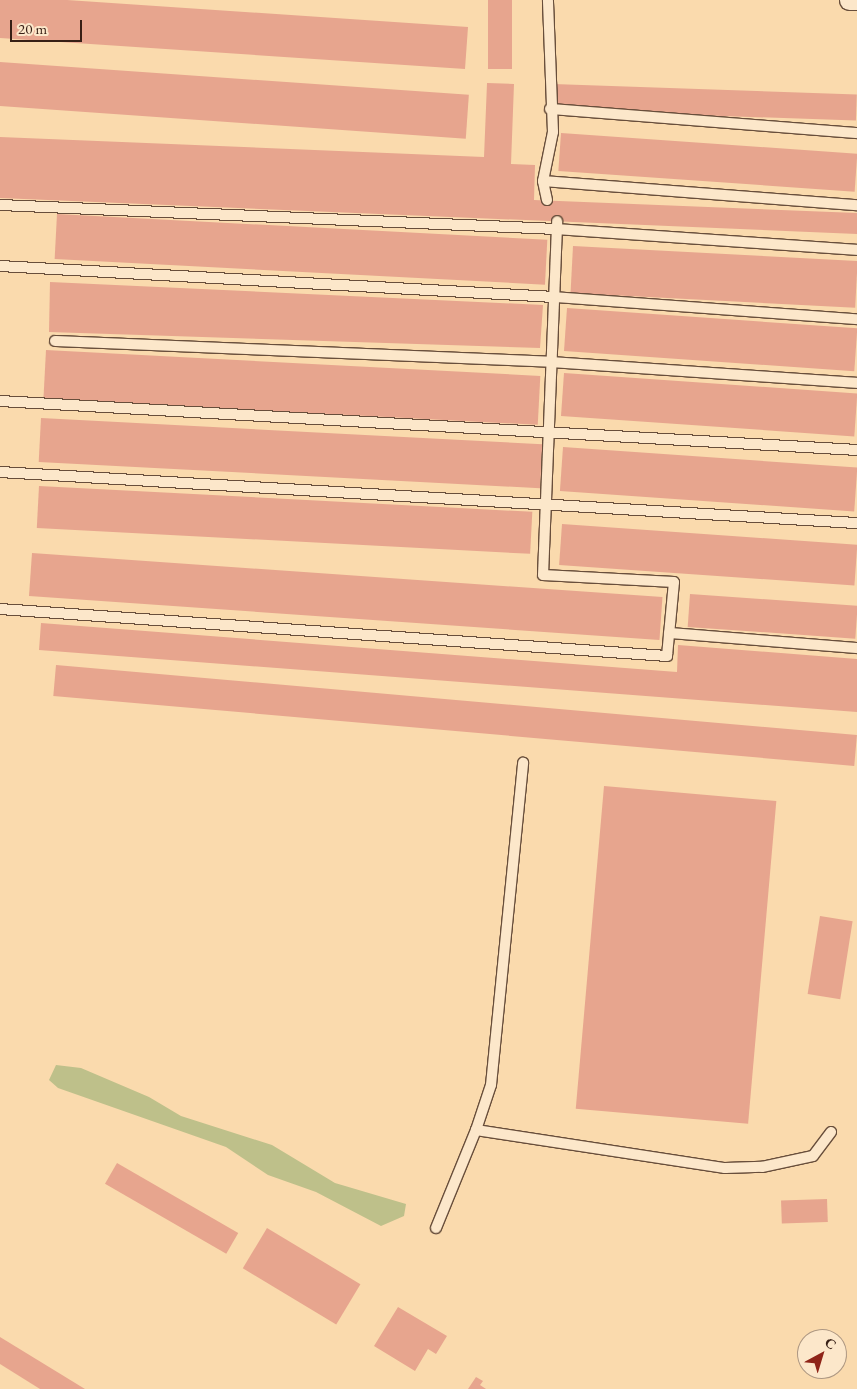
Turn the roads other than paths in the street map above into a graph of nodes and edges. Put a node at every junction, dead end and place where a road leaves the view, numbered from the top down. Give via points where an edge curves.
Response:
1 (548, 0) edge
2 (849, 0) edge
3 (857, 0) edge
4 (550, 109) junction
5 (857, 133) edge
6 (543, 181) junction
7 (547, 200) dead end
8 (0, 205) edge
9 (857, 205) edge
10 (557, 225) junction
11 (857, 250) edge
12 (0, 266) edge
13 (554, 297) junction
14 (857, 319) edge
15 (54, 341) dead end
16 (552, 362) junction
17 (857, 383) edge
18 (0, 402) edge
19 (549, 432) junction
20 (857, 450) edge
21 (0, 472) edge
22 (546, 503) junction
23 (857, 523) edge
24 (0, 609) edge
25 (669, 633) junction
26 (857, 648) edge
27 (523, 763) dead end
28 (476, 1130) junction
29 (831, 1132) dead end
30 (436, 1228) dead end

1 - 4 lane
2 - 3 street
4 - 5 lane
4 - 6 lane via 552,132
6 - 7 lane
6 - 9 lane
8 - 10 lane
10 - 11 lane
10 - 13 lane
12 - 13 lane
13 - 14 lane
13 - 16 lane
15 - 16 lane
16 - 17 lane
16 - 19 lane
18 - 19 lane
19 - 20 lane
19 - 22 lane
21 - 22 lane
22 - 23 lane
22 - 25 lane via 543,575 674,582
24 - 25 lane via 667,656
25 - 26 lane
27 - 28 lane via 491,1085
28 - 29 lane via 725,1168 762,1168 813,1156
28 - 30 lane

